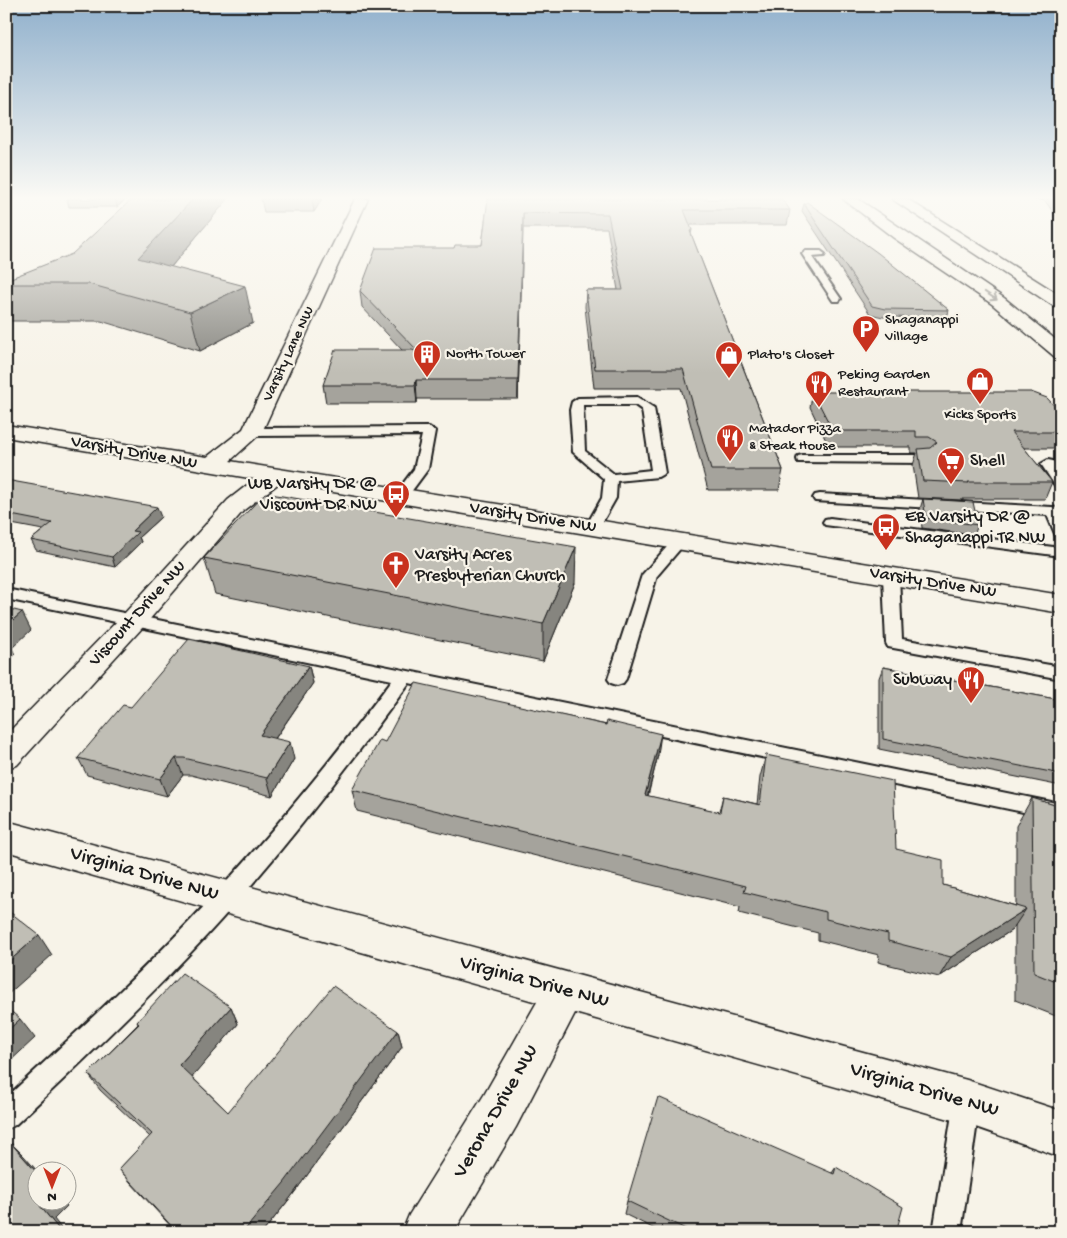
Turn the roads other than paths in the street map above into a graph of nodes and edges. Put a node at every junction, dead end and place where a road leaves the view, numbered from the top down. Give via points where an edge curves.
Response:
1 (335, 257) edge
2 (808, 257) edge
3 (932, 257) edge
4 (986, 257) edge
5 (836, 299) dead end
6 (1061, 303) edge
7 (1061, 353) edge
8 (6, 431) edge
9 (252, 432) junction
10 (803, 459) dead end
11 (924, 459) edge
12 (1048, 464) dead end
13 (210, 466) junction
14 (273, 476) junction
15 (611, 478) junction
16 (1061, 484) edge
17 (400, 497) junction
18 (820, 498) dead end
19 (1056, 509) edge
20 (830, 522) dead end
21 (592, 528) junction
22 (1061, 533) edge
23 (679, 542) junction
24 (1061, 552) edge
25 (891, 576) junction
26 (6, 594) edge
27 (1061, 604) edge
28 (133, 620) junction
29 (1061, 673) edge
30 (404, 677) junction
31 (617, 679) dead end
32 (6, 756) edge
33 (1061, 812) edge
34 (6, 836) edge
35 (226, 898) junction
36 (565, 991) junction
37 (966, 1102) junction
38 (6, 1116) edge
39 (1061, 1134) edge
40 (426, 1232) edge
41 (947, 1232) edge

1 - 9 street, Varsity Lane NW
2 - 5 lane
3 -> 7 street via 998,301
4 - 6 street
8 - 13 street, Varsity Drive NW
9 - 13 street, Varsity Lane NW
9 - 17 lane via 429,431 421,469
10 - 11 lane
12 - 16 lane
13 - 14 street, Varsity Drive NW
14 - 17 street, Varsity Drive NW
14 - 28 street, Viscount Drive NW via 236,505
15 - 15 lane via 579,452 578,402 637,401 648,408 658,473
15 - 21 lane via 609,498
17 - 21 street, Varsity Drive NW
18 - 19 lane
19 - 22 lane
20 - 24 lane
21 - 23 street, Varsity Drive NW
23 - 25 street, Varsity Drive NW
23 - 31 lane via 650,575
25 - 27 street, Varsity Drive NW
25 - 29 lane via 894,643
26 - 28 lane
28 - 30 lane
28 - 32 street, Viscount Drive NW
30 - 33 lane
30 - 35 lane via 338,766
34 - 35 street, Virginia Drive NW
35 - 36 street, Virginia Drive NW
35 - 38 lane via 132,998
36 - 37 street, Virginia Drive NW
36 - 40 street, Verona Drive NW via 500,1111
37 - 39 street, Virginia Drive NW
37 - 41 lane

